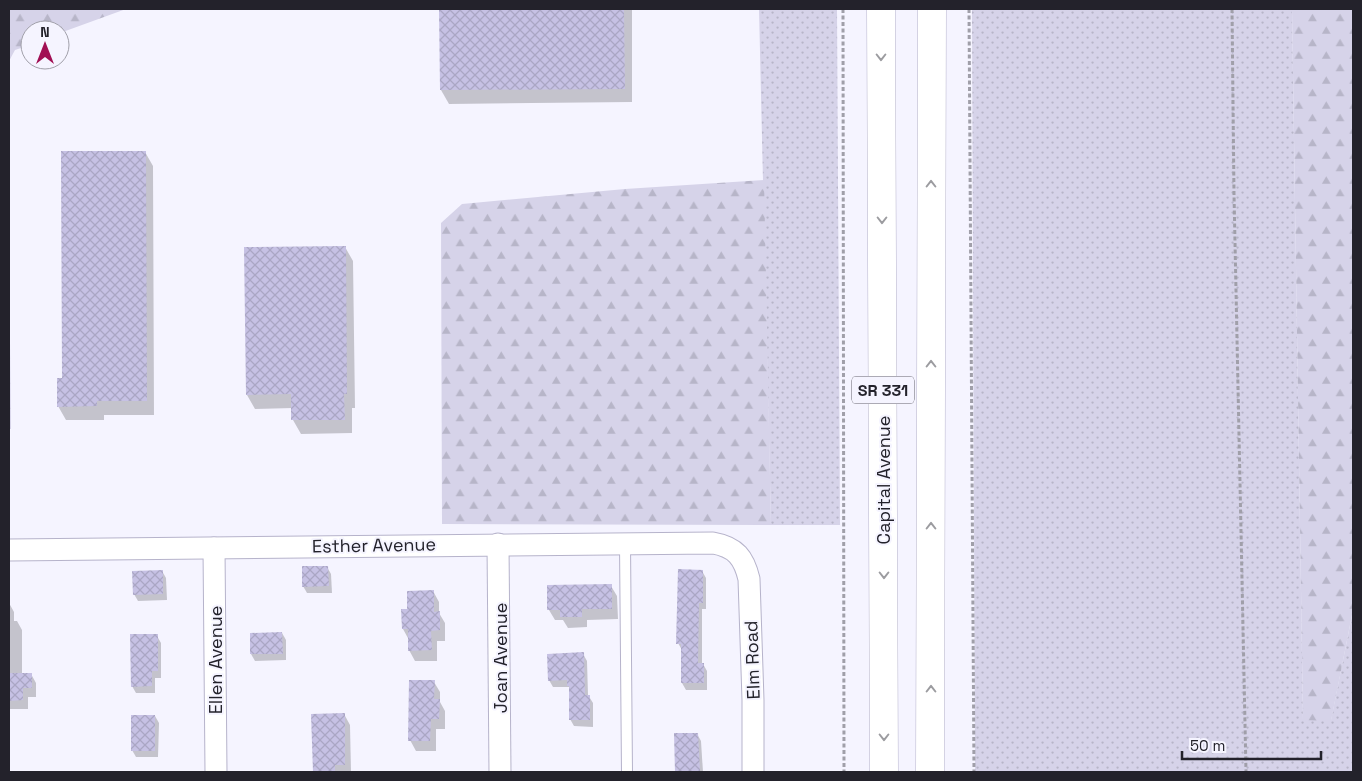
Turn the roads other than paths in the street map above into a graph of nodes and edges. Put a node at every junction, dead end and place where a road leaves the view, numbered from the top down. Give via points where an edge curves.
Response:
1 (881, 9) edge
2 (932, 9) edge
3 (498, 544) junction
4 (625, 544) junction
5 (214, 548) junction
6 (9, 550) edge
7 (736, 552) joint
8 (216, 772) edge
9 (500, 772) edge
10 (627, 772) edge
11 (753, 772) edge
12 (884, 772) edge
13 (930, 772) edge

1 -> 12 highway, Capital Avenue / SR 331
13 -> 2 highway, SR 331
3 - 4 street, Esther Avenue
3 - 5 street, Esther Avenue
3 - 9 street, Joan Avenue
4 - 7 street, Esther Avenue via 713,543 723,544
4 - 10 lane
5 - 6 street, Esther Avenue
5 - 8 street, Ellen Avenue
7 - 11 street, Elm Road via 745,564 749,579

